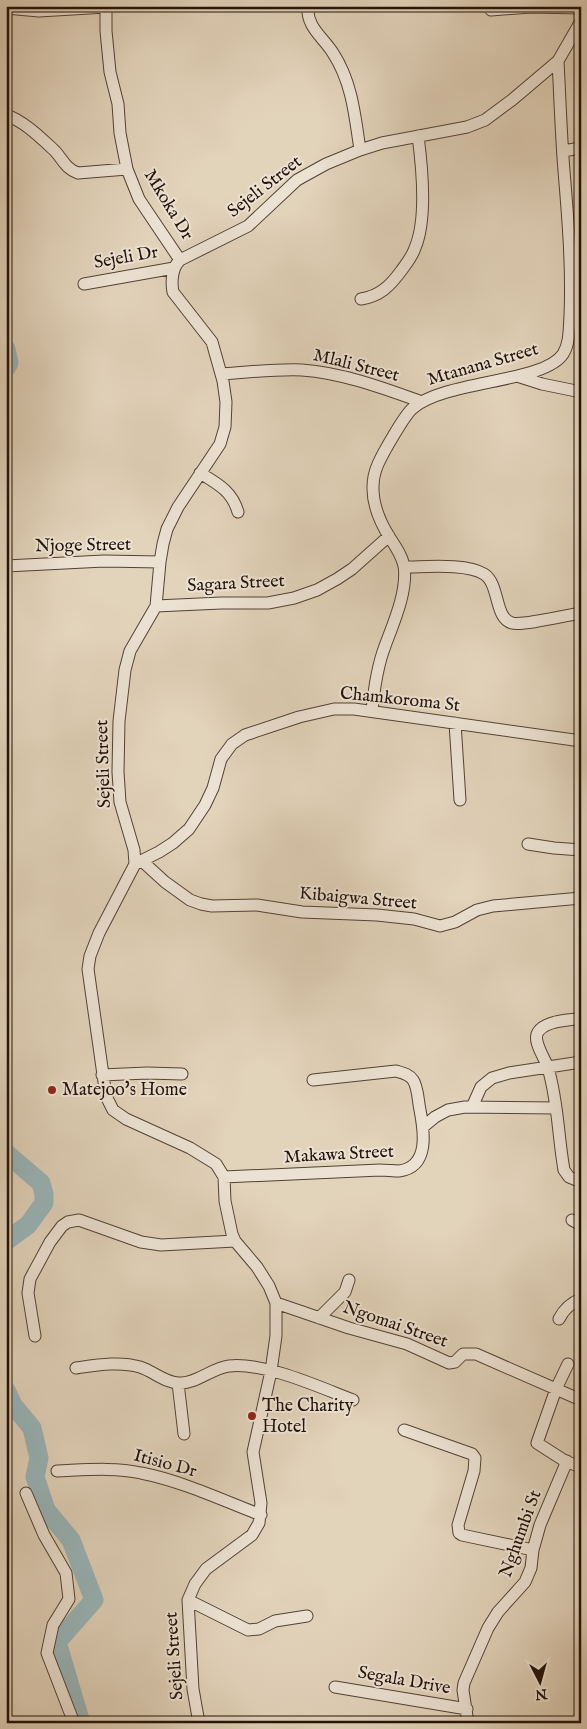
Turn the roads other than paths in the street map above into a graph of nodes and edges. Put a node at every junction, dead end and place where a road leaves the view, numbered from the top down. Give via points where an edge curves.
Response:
1 (308, 6) edge
2 (106, 7) edge
3 (6, 8) edge
4 (581, 8) edge
5 (491, 10) dead end
6 (581, 21) edge
7 (558, 61) junction
8 (6, 115) edge
9 (418, 136) junction
10 (581, 148) edge
11 (360, 150) junction
12 (563, 150) junction
13 (127, 169) junction
14 (576, 255) edge
15 (177, 264) junction
16 (84, 284) dead end
17 (361, 299) dead end
18 (221, 374) junction
19 (517, 376) junction
20 (581, 392) edge
21 (422, 402) junction
22 (200, 473) junction
23 (238, 512) dead end
24 (389, 536) junction
25 (160, 562) junction
26 (6, 566) edge
27 (404, 567) junction
28 (156, 606) junction
29 (581, 613) edge
30 (372, 711) junction
31 (455, 723) junction
32 (581, 741) edge
33 (460, 800) dead end
34 (528, 844) dead end
35 (581, 850) edge
36 (138, 862) junction
37 (581, 898) edge
38 (581, 1018) edge
39 (581, 1062) edge
40 (548, 1067) junction
41 (182, 1074) dead end
42 (102, 1075) junction
43 (313, 1080) dead end
44 (472, 1106) junction
45 (556, 1108) junction
46 (423, 1127) junction
47 (224, 1177) junction
48 (581, 1182) edge
49 (236, 1241) junction
50 (349, 1280) dead end
51 (581, 1299) edge
52 (276, 1303) junction
53 (319, 1318) junction
54 (558, 1319) dead end
55 (35, 1336) dead end
56 (568, 1364) dead end
57 (76, 1368) dead end
58 (271, 1371) junction
59 (178, 1383) junction
60 (556, 1389) junction
61 (353, 1400) dead end
62 (581, 1400) edge
63 (404, 1430) dead end
64 (184, 1434) dead end
65 (567, 1462) junction
66 (581, 1467) edge
67 (56, 1471) dead end
68 (26, 1493) dead end
69 (261, 1515) junction
70 (533, 1550) junction
71 (188, 1600) junction
72 (306, 1616) dead end
73 (335, 1687) dead end
74 (467, 1709) junction
75 (74, 1723) edge
76 (199, 1723) edge
77 (468, 1723) edge

1 - 11 street via 311,25 333,52 346,78
2 - 3 street
2 - 13 street, Mkoka Dr via 110,72
4 - 5 street
6 - 7 street, Sejeli Street
7 - 9 street, Sejeli Street via 485,120 467,127
7 - 12 street, Mtanana Street
8 - 13 street, Mkoka Dr via 39,137 67,167 78,173
9 - 11 street, Sejeli Street
9 - 17 street via 422,183 421,222 416,247 387,288
10 - 12 street
11 - 15 street, Sejeli Street via 292,183 248,226
12 - 14 street, Mtanana Street
13 - 15 street, Mkoka Dr via 143,205
14 - 19 street, Mtanana Street via 564,352 558,360
15 - 16 street, Sejeli Dr
15 - 18 street, Sejeli Street via 173,292 212,342
18 - 21 street, Mlali Street via 278,370 323,373
18 - 22 street, Sejeli Street via 226,402 223,434
19 - 20 street
19 - 21 street, Mtanana Street via 472,385
21 - 24 street, Mtanana Street via 409,412 374,475 374,503
22 - 23 street via 232,496
22 - 25 street, Sejeli Street via 167,529
24 - 27 street, Mtanana Street
24 - 28 street, Sagara Street via 337,579 294,598
25 - 26 street, Njoge Street
25 - 28 street, Sejeli Street
27 - 29 street via 465,568 483,573 490,579 499,606 511,623
27 - 30 street, Mtanana Street via 400,601 378,668
28 - 36 street, Sejeli Street via 130,651 119,721 120,802
30 - 31 street, Chamkoroma St
30 - 36 street, Chamkoroma St via 327,710 245,735 232,744 221,759 213,788 189,829 173,843
31 - 32 street, Chamkoroma St
31 - 33 street
34 - 35 street
36 - 37 street, Kibaigwa Street via 190,900 201,904 377,915 440,926 493,906
36 - 42 street via 90,956 89,983
38 - 40 street via 548,1024 538,1033 538,1044
39 - 40 street
40 - 44 street via 492,1078 481,1087
40 - 45 street
41 - 42 street
42 - 47 street via 108,1100 118,1114 190,1148 216,1164
43 - 46 street, Makawa Street via 396,1071 408,1074 414,1081
44 - 45 street
44 - 46 street via 448,1110
45 - 48 street via 564,1170 569,1177
46 - 47 street, Makawa Street via 422,1151 418,1161 400,1171
47 - 49 street, Sejeli Street via 227,1212
49 - 52 street, Sejeli Street via 261,1273
49 - 55 street via 161,1245 142,1242 79,1220 68,1222 50,1242 30,1278 28,1292
50 - 53 street via 345,1292
51 - 54 street via 564,1310
52 - 53 street, Ngomai Street
52 - 58 street, Sejeli Street
53 - 60 street, Ngomai Street via 407,1344 449,1363 463,1354 476,1354
56 - 60 street
57 - 59 street via 122,1364 139,1367
58 - 59 street via 231,1366
58 - 61 street
58 - 69 street, Sejeli Street via 253,1452 260,1486
59 - 64 street
60 - 62 street
60 - 65 street via 537,1442
63 - 70 street via 472,1454 475,1458 458,1525 459,1533
65 - 66 street
65 - 70 street, Nghumbi St
67 - 69 street, Itisio Dr via 141,1472
68 - 75 street via 44,1535 66,1573 69,1599 53,1625 47,1653
69 - 71 street, Sejeli Street via 252,1535 206,1569 194,1584
70 - 74 street, Nghumbi St via 525,1582 498,1612 466,1676 463,1690
71 - 72 street via 252,1630 275,1621
71 - 76 street, Sejeli Street via 193,1689
73 - 74 street, Segala Drive
74 - 77 street, Nghumbi St

